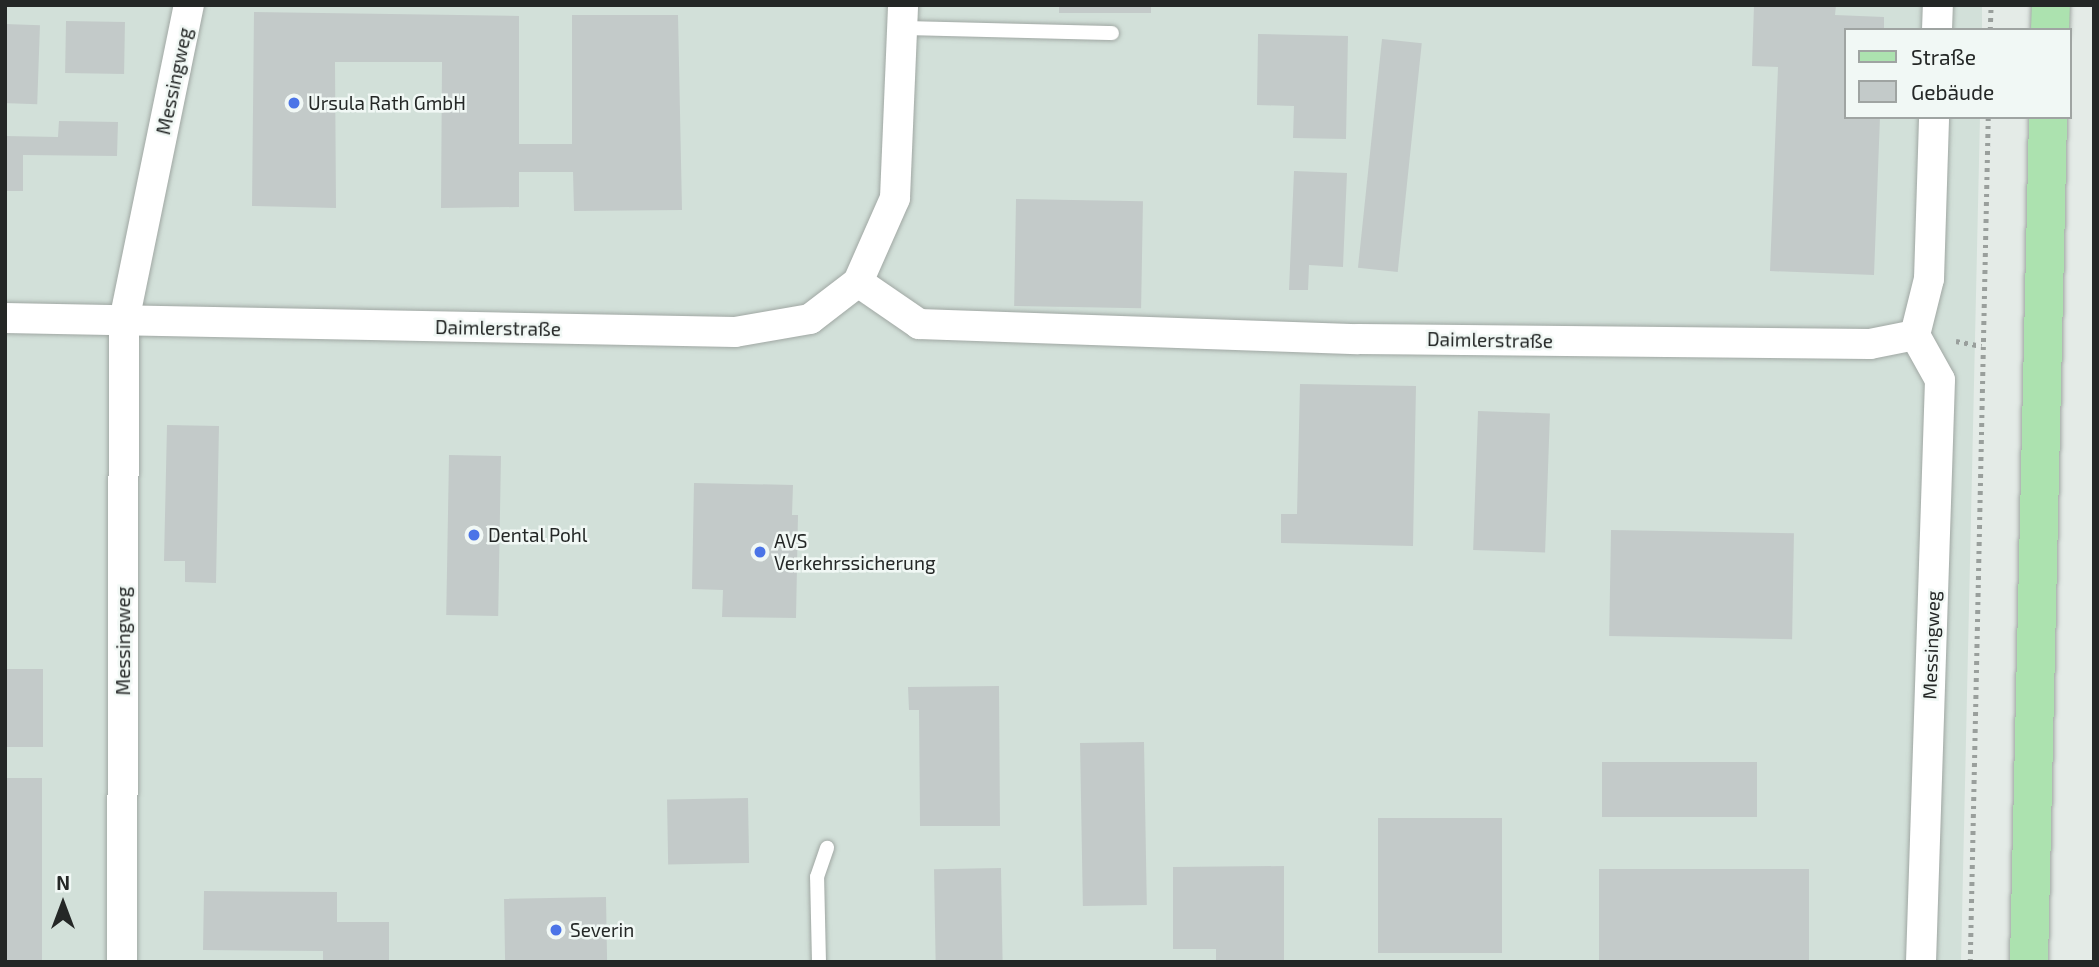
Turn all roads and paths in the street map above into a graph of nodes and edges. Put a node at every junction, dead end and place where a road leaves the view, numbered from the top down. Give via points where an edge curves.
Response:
1 (189, 5) edge
2 (1938, 5) edge
3 (1991, 5) edge
4 (2051, 5) edge
5 (902, 16) edge
6 (1937, 28) edge
7 (1990, 28) edge
8 (2050, 28) edge
9 (1112, 33) dead end
10 (1934, 119) edge
11 (1988, 119) edge
12 (2048, 119) edge
13 (858, 282) junction
14 (5, 318) edge
15 (124, 321) junction
16 (1914, 335) junction
17 (827, 848) dead end
18 (122, 962) edge
19 (819, 962) edge
20 (1921, 962) edge
21 (1970, 962) edge
22 (2029, 962) edge

1 - 15 street, Messingweg
2 - 6 street
3 - 7 path
4 - 8 main road
5 - 9 lane
5 - 13 street, Daimlerstraße via 895,198
10 - 16 street via 1929,279
11 - 21 path
12 - 22 main road
13 - 15 street, Daimlerstraße via 810,319 734,332
13 - 16 street, Daimlerstraße via 919,324 1400,340 1870,344
14 - 15 street
15 - 18 street, Messingweg
16 - 20 street, Messingweg via 1940,380
17 - 19 lane via 817,877

